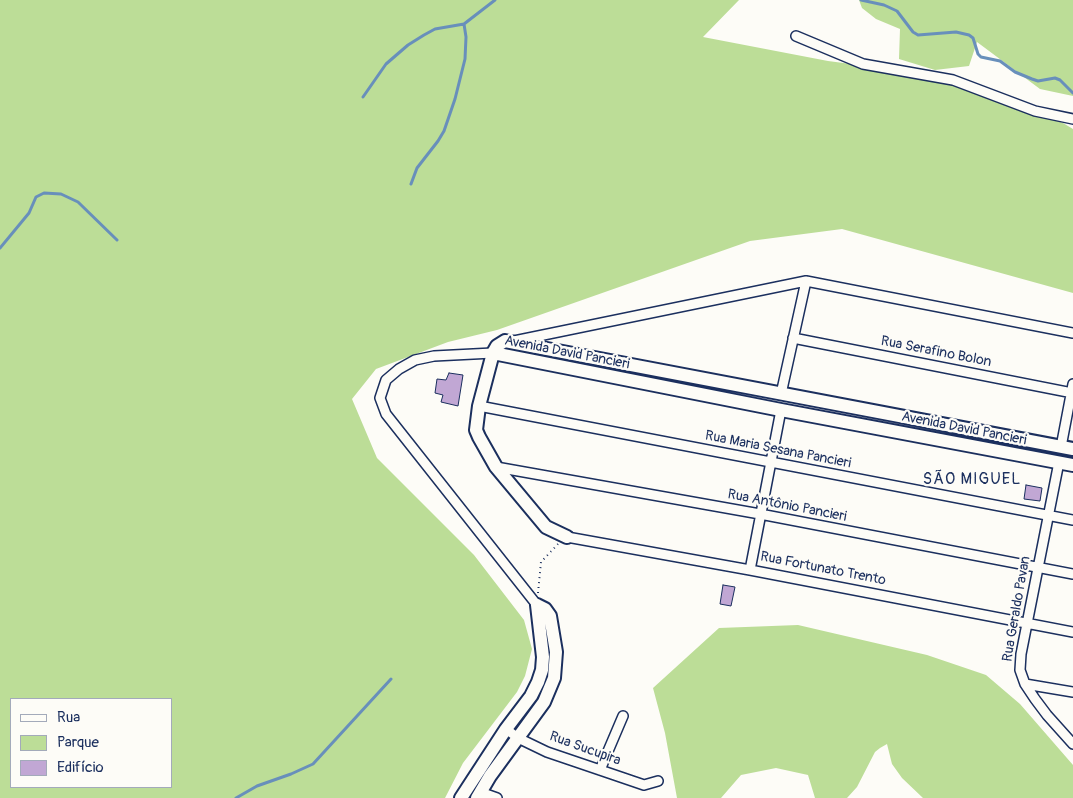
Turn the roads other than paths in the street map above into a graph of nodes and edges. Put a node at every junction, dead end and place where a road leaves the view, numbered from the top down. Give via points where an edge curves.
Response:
1 (796, 36) dead end
2 (1073, 119) edge
3 (806, 281) junction
4 (1073, 333) edge
5 (793, 338) junction
6 (509, 342) junction
7 (493, 354) junction
8 (1073, 390) edge
9 (781, 394) junction
10 (479, 406) junction
11 (781, 410) junction
12 (1067, 448) edge
13 (771, 462) junction
14 (1059, 462) junction
15 (1073, 465) edge
16 (496, 467) junction
17 (760, 514) junction
18 (1049, 515) junction
19 (1073, 520) edge
20 (567, 537) joint
21 (1038, 567) junction
22 (750, 570) junction
23 (1073, 574) edge
24 (537, 605) junction
25 (1028, 622) junction
26 (1073, 632) edge
27 (1025, 684) junction
28 (1073, 692) edge
29 (623, 716) dead end
30 (506, 729) junction
31 (518, 738) junction
32 (1073, 744) edge
33 (600, 770) junction
34 (658, 782) dead end
35 (479, 795) edge
36 (461, 798) edge
37 (497, 798) edge

1 - 2 street via 863,64 953,80 1035,111
3 - 4 street
3 - 5 street
3 - 6 street
5 - 8 street, Rua Serafino Bolon
5 - 9 street
6 - 7 street, Avenida David Pancieri via 499,344
6 - 9 street, Avenida David Pancieri
7 - 10 street
7 - 11 street, Avenida David Pancieri
7 - 24 street via 434,356 415,360 386,380 380,398 386,414
8 - 12 street
9 - 12 street, Avenida David Pancieri
10 - 13 street, Rua Maria Sesana Pancieri
10 - 16 street via 476,430
11 - 13 street
11 - 14 street, Avenida David Pancieri
13 - 17 street
13 - 18 street, Rua Maria Sesana Pancieri
14 - 15 street, Avenida David Pancieri
14 - 18 street, Rua Geraldo Pavan
16 - 17 street, Rua Antônio Pancieri
16 - 20 street via 546,527
17 - 21 street, Rua Antônio Pancieri
17 - 22 street
18 - 19 street, Rua Maria Sesana Pancieri
18 - 21 street, Rua Geraldo Pavan
20 - 22 street, Rua Fortunato Trento
21 - 23 street, Rua Antônio Pancieri
21 - 25 street, Rua Geraldo Pavan
22 - 25 street, Rua Fortunato Trento
24 - 30 street via 542,670 531,696
24 - 31 street via 550,616 556,652 554,678 544,702
25 - 26 street, Rua Fortunato Trento
25 - 27 street, Rua Geraldo Pavan via 1020,661
27 - 28 street
27 - 32 street, Rua Geraldo Pavan
29 - 33 street
30 - 31 street, Rua Sucupira
30 - 36 street
31 - 33 street, Rua Sucupira
31 - 35 street
33 - 34 street, Rua Sucupira via 644,785
35 - 37 street

